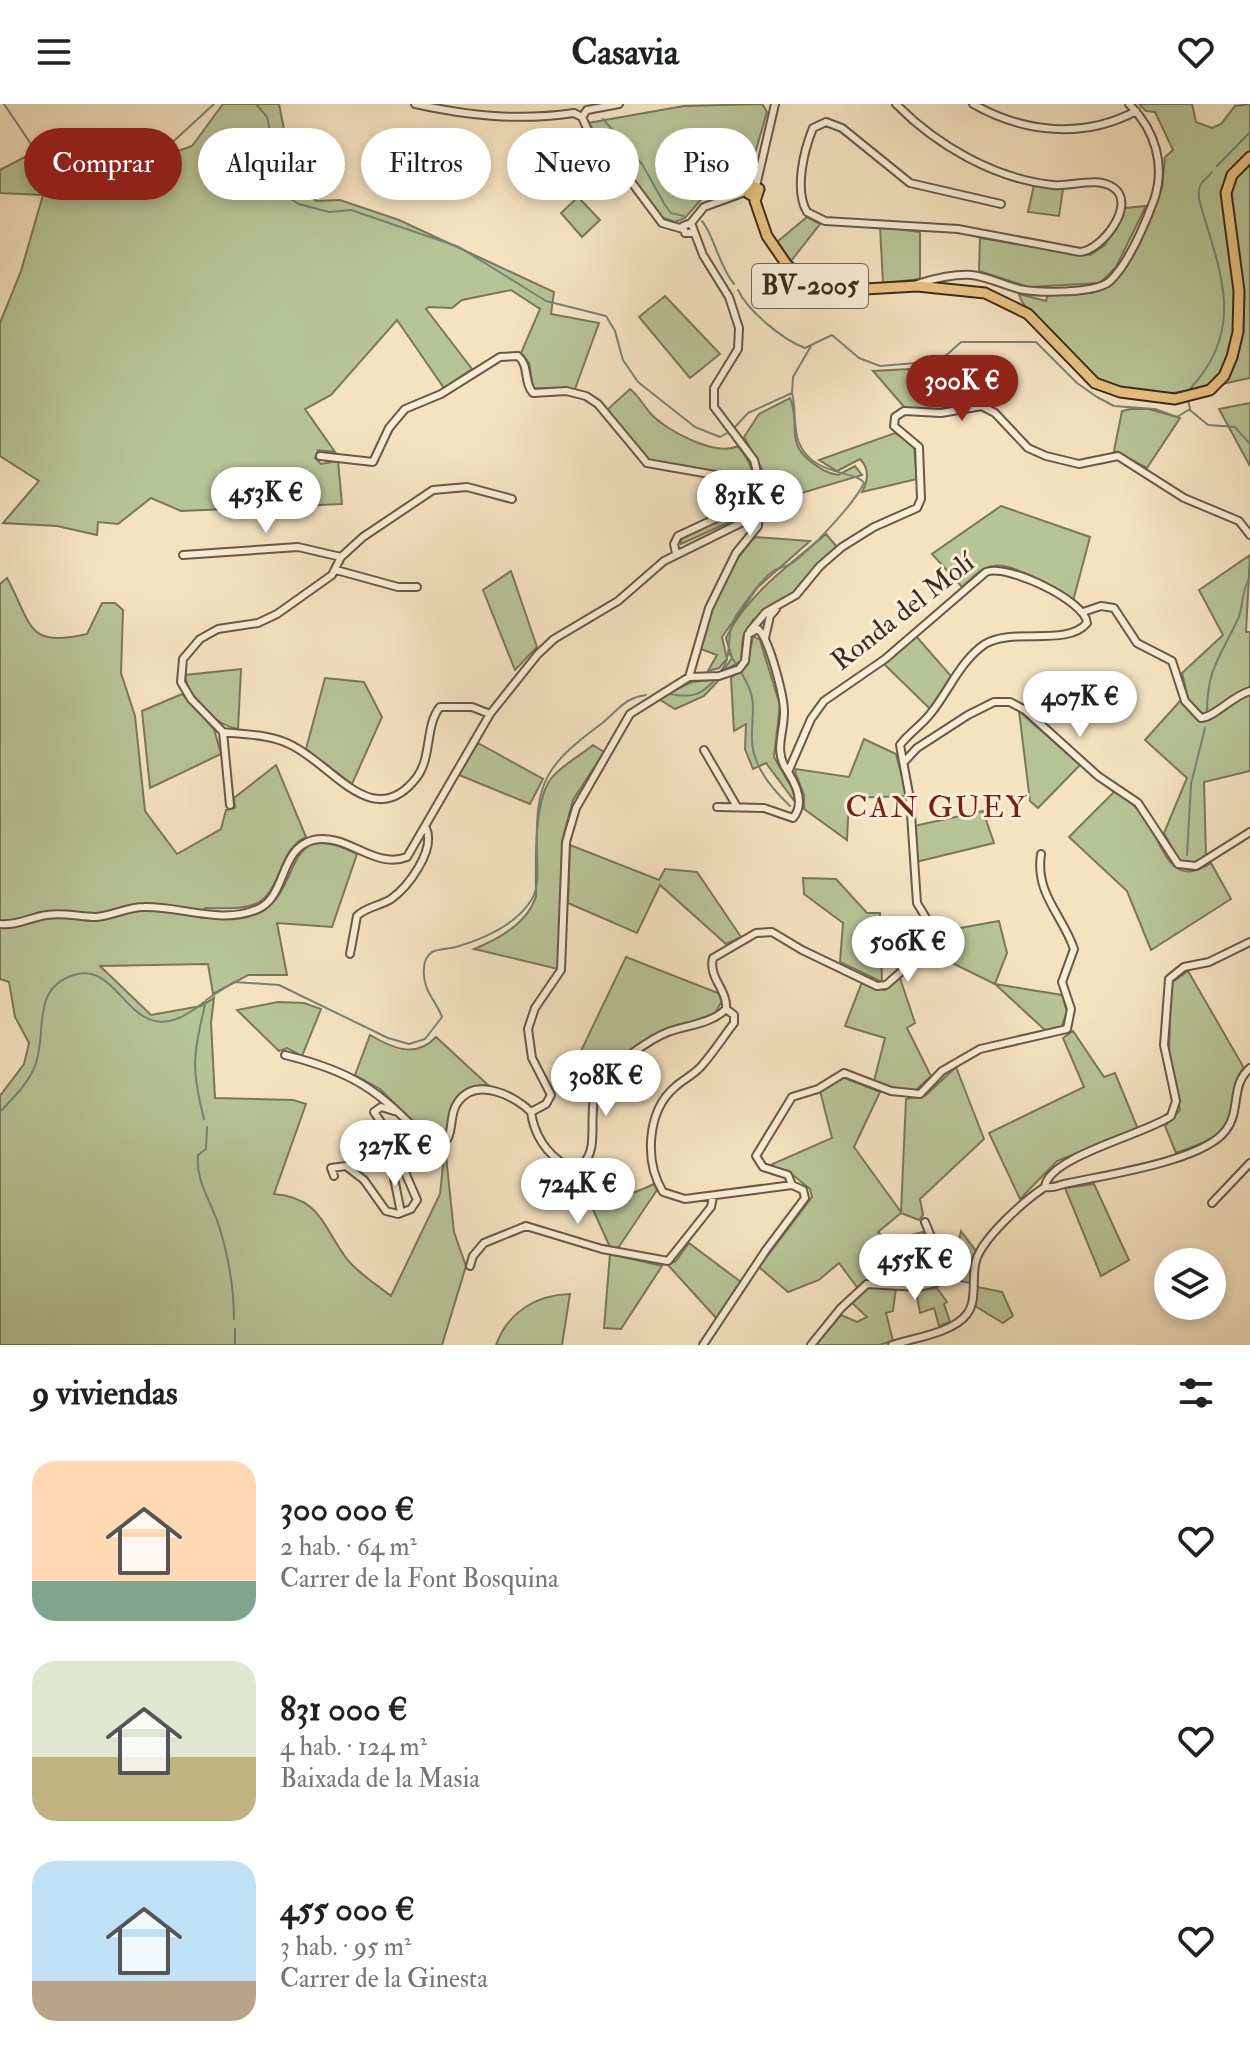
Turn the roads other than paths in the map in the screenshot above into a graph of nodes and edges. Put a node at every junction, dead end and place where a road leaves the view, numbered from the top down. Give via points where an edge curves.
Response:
1 (415, 104) edge
2 (577, 104) edge
3 (619, 104) edge
4 (775, 104) edge
5 (896, 104) edge
6 (973, 104) edge
7 (1129, 104) edge
8 (586, 107) edge
9 (1136, 111) junction
10 (574, 113) junction
11 (582, 117) junction
12 (1250, 157) edge
13 (758, 171) edge
14 (725, 200) edge
15 (755, 200) edge
16 (1001, 204) dead end
17 (691, 223) junction
18 (683, 229) junction
19 (692, 233) junction
20 (910, 286) junction
21 (320, 456) dead end
22 (512, 499) dead end
23 (757, 515) junction
24 (1250, 535) edge
25 (676, 553) junction
26 (183, 555) dead end
27 (341, 557) junction
28 (336, 570) junction
29 (417, 587) dead end
30 (778, 607) junction
31 (1083, 612) junction
32 (750, 631) junction
33 (765, 638) junction
34 (689, 677) junction
35 (1250, 691) edge
36 (490, 714) junction
37 (223, 732) junction
38 (704, 750) dead end
39 (904, 762) junction
40 (788, 772) junction
41 (230, 805) dead end
42 (736, 805) junction
43 (717, 807) dead end
44 (426, 828) junction
45 (1250, 832) edge
46 (1041, 854) dead end
47 (0, 924) edge
48 (1250, 942) edge
49 (350, 954) dead end
50 (726, 1009) junction
51 (285, 1055) dead end
52 (1250, 1068) edge
53 (531, 1112) junction
54 (401, 1114) junction
55 (401, 1151) junction
56 (390, 1158) dead end
57 (414, 1159) dead end
58 (344, 1160) dead end
59 (1250, 1163) edge
60 (349, 1168) junction
61 (334, 1176) dead end
62 (792, 1185) junction
63 (1045, 1187) junction
64 (713, 1197) junction
65 (1212, 1203) dead end
66 (401, 1213) junction
67 (925, 1222) dead end
68 (470, 1266) dead end
69 (703, 1345) edge
70 (811, 1345) edge
71 (892, 1345) edge

1 - 10 street via 492,118
2 - 10 street
3 - 8 street
4 - 13 street, BV-2005
5 - 16 street via 967,157 1047,184 1104,184 1120,195 1121,207 1101,244 1080,252 958,229 820,219 807,212 801,192 813,128 826,122 837,125 910,183
6 - 9 street via 1026,125 1063,129 1101,127
7 - 9 street
8 - 11 street
9 - 20 street via 1155,145 1160,177 1146,217 1109,282 1095,288 1042,291 973,275
10 - 11 street
11 - 18 street via 590,135 658,219
12 - 20 main road, BV-2005 via 1232,175 1226,193 1239,291 1237,341 1221,380 1197,396 1175,399 1120,392 1095,383 1043,327 1005,300 968,289
14 - 17 street via 704,207
15 - 20 main road, BV-2005 via 771,244 813,287 839,291
17 - 18 street
17 - 19 street
18 - 19 street
19 - 23 street via 736,313 738,349 714,388 713,400 758,468
21 - 25 street via 373,462 405,409 441,394 500,357 518,356 533,393 571,391 594,400 647,463 731,482 738,496 734,510 678,536
22 - 27 street via 471,487 436,489
23 - 25 street
23 - 34 street via 758,526 736,553 704,618
24 - 30 street via 1239,521 1184,498 1118,456 1079,464 1035,452 982,406 941,413 904,411 895,417 894,426 919,447 919,505 842,547
25 - 36 street via 618,601 549,643
26 - 27 street via 298,547
27 - 28 street
28 - 29 street
28 - 37 street via 271,618 212,632 186,654 184,688
30 - 32 street via 766,612
30 - 33 street
31 - 35 street via 1114,608 1137,643 1172,661 1185,701 1201,718
31 - 39 street via 1087,623 1077,631 983,646 902,742
31 - 40 street, Ronda del Molí via 1053,591 1007,571 986,572 885,659 824,701
32 - 33 street via 760,631
32 - 34 street via 739,669
33 - 40 street via 783,702 778,753
34 - 53 street via 630,714 576,808 566,842 561,970 535,1008 528,1029 532,1058 551,1095
36 - 37 street via 472,707 440,707 417,777 396,795 377,800 359,795 286,742
36 - 44 street
37 - 41 street
38 - 42 street
39 - 45 street via 958,720 994,702 1010,702 1138,803 1178,864 1196,866
39 - 50 street via 917,903 937,936 934,954 877,986 808,954 782,935 761,932 713,958 712,971
40 - 42 street via 799,797 793,818
42 - 43 street
44 - 47 street via 412,852 399,860 337,840 302,845 294,850 268,901 254,910 199,915 143,907
44 - 49 street via 428,842 414,873 391,898 357,916
46 - 62 street via 1042,888 1074,949 1062,982 1071,1009 1067,1029 980,1049 942,1071 920,1094 878,1087 844,1073 792,1097 756,1156 763,1167 788,1175
48 - 63 street via 1209,962 1184,967 1169,979 1164,1045 1176,1101 1171,1116 1060,1164
50 - 53 street via 652,1040 605,1077 596,1090 591,1150 583,1163 566,1165 549,1152
50 - 64 street via 734,1023 705,1063 667,1095 650,1136 655,1176 663,1192 685,1199
51 - 54 street via 359,1080
52 - 63 street via 1238,1083 1231,1122 1217,1139 1153,1166
53 - 54 street via 503,1092 469,1094 456,1105 448,1138 436,1143 426,1140
54 - 55 street via 385,1107 374,1110
55 - 57 street
55 - 66 street via 417,1200
56 - 66 street
58 - 60 street
59 - 65 street
60 - 61 street via 331,1168
60 - 66 street via 373,1189 386,1211
62 - 64 street
62 - 69 street via 803,1190 805,1201
63 - 71 street via 1016,1209 978,1255 967,1314 951,1325
64 - 68 street via 711,1207 668,1261 602,1249 526,1226 484,1243
67 - 70 street via 943,1266 938,1282 919,1287 864,1285

